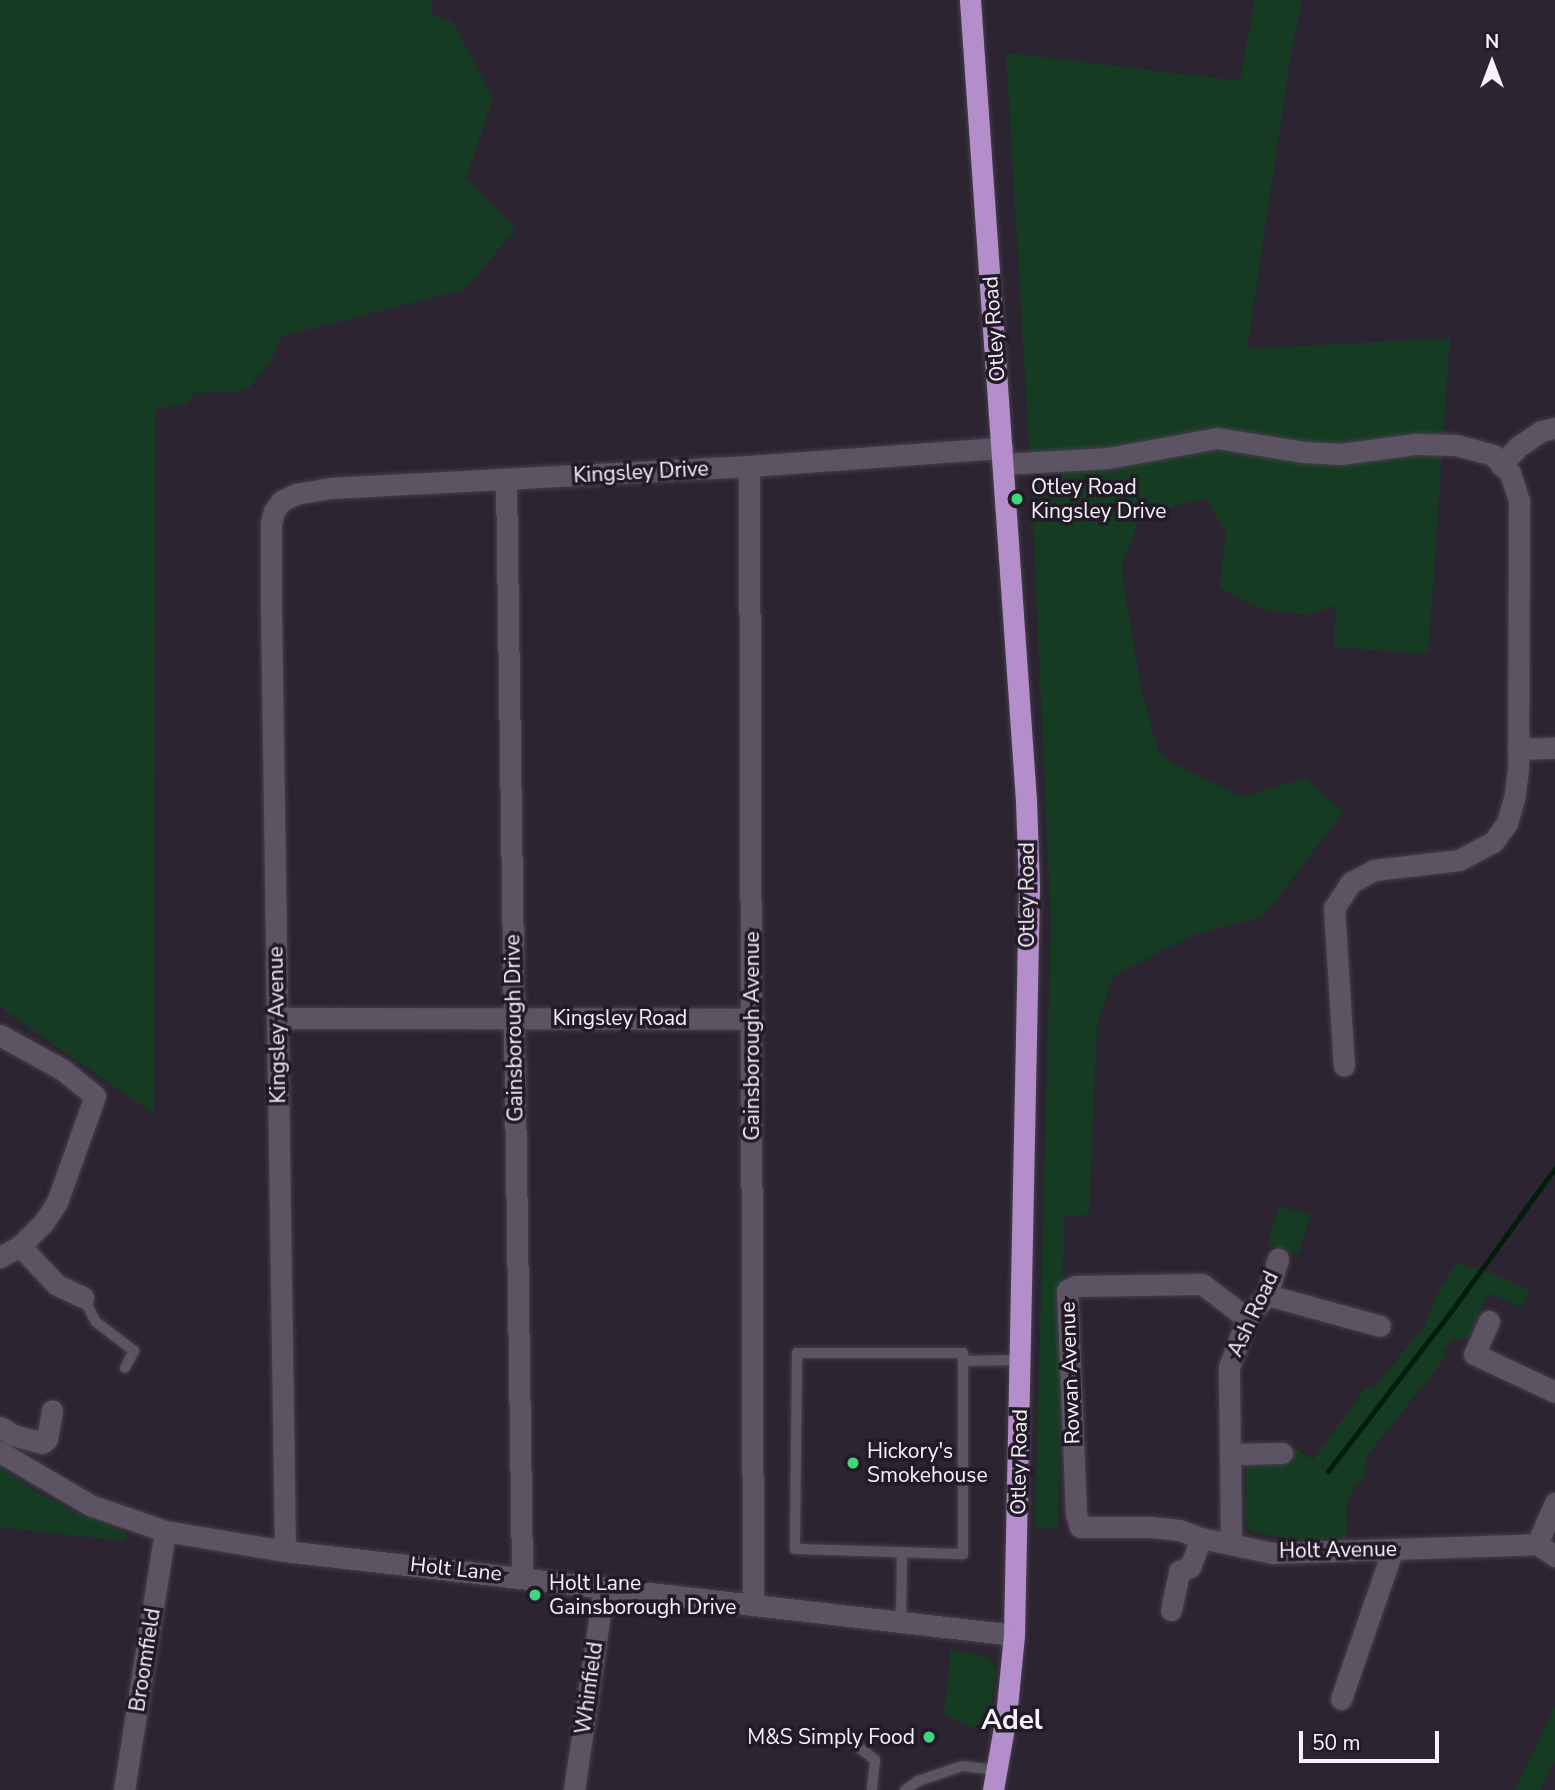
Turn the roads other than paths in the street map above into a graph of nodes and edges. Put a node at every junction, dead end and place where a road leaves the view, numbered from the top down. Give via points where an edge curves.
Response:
1 (970, 0) edge
2 (1555, 428) edge
3 (1003, 456) junction
4 (1502, 464) junction
5 (749, 466) junction
6 (506, 480) junction
7 (281, 502) joint
8 (1555, 748) edge
9 (1518, 749) junction
10 (514, 1017) junction
11 (277, 1018) junction
12 (753, 1019) junction
13 (0, 1035) edge
14 (1344, 1066) dead end
15 (20, 1246) junction
16 (0, 1257) edge
17 (1278, 1259) dead end
18 (1267, 1295) junction
19 (83, 1297) joint
20 (1247, 1318) junction
21 (1489, 1321) dead end
22 (1380, 1326) dead end
23 (1020, 1360) junction
24 (963, 1361) junction
25 (125, 1368) dead end
26 (1555, 1392) edge
27 (52, 1410) dead end
28 (0, 1427) edge
29 (0, 1452) edge
30 (1282, 1453) dead end
31 (1232, 1454) junction
32 (1555, 1503) edge
33 (165, 1531) junction
34 (1201, 1538) junction
35 (1231, 1542) junction
36 (1393, 1549) junction
37 (1546, 1550) edge
38 (285, 1551) junction
39 (902, 1552) junction
40 (522, 1576) junction
41 (604, 1587) junction
42 (753, 1605) junction
43 (1171, 1610) dead end
44 (901, 1622) junction
45 (1014, 1635) junction
46 (1341, 1699) dead end
47 (856, 1745) dead end
48 (995, 1780) edge
49 (124, 1790) edge
50 (575, 1790) edge
51 (872, 1790) edge
52 (905, 1790) edge

1 - 3 highway, Otley Road
2 - 4 street via 1541,431
3 - 4 street, Kingsley Drive via 1108,458 1217,438 1340,454 1416,444 1457,445 1493,455
3 - 5 street, Kingsley Drive
3 - 23 highway, Otley Road via 1029,888
4 - 9 street via 1519,500
5 - 6 street, Kingsley Drive
5 - 12 street, Gainsborough Avenue
6 - 7 street, Kingsley Drive via 331,488 296,494
6 - 10 street, Gainsborough Drive
7 - 11 street, Kingsley Avenue via 271,523
8 - 9 street
9 - 14 street via 1515,795 1507,823 1493,842 1459,860 1374,870 1351,882 1334,908
10 - 11 street, Kingsley Road
10 - 12 street, Kingsley Road
10 - 40 street, Gainsborough Drive
11 - 38 street, Kingsley Avenue
12 - 42 street, Gainsborough Avenue
13 - 15 street via 63,1070 95,1096 57,1202
15 - 16 street
15 - 19 street via 57,1285
17 - 18 street, Ash Road
18 - 20 street, Ash Road
18 - 22 street
19 - 25 lane via 96,1322 134,1351
20 - 31 street, Ash Road via 1229,1367
20 - 34 street, Rowan Avenue via 1202,1284 1076,1286 1067,1290 1080,1527 1152,1527
21 - 26 street via 1474,1354
23 - 24 lane
23 - 45 highway, Otley Road
24 - 39 lane via 963,1553
24 - 39 lane via 963,1353 797,1353 795,1549
27 - 28 street via 47,1439 42,1443
29 - 33 street, Holt Lane via 90,1505
30 - 31 street
31 - 35 street, Ash Road
32 - 37 street
33 - 38 street, Holt Lane
33 - 49 street, Broomfield
34 - 35 street, Holt Avenue
34 - 43 street via 1190,1567 1179,1571
35 - 36 street, Holt Avenue via 1272,1553
36 - 37 street, Holt Avenue
36 - 46 street
38 - 40 street, Holt Lane
39 - 44 lane
40 - 41 street, Holt Lane
41 - 42 street, Holt Lane
41 - 50 street, Whinfield
42 - 44 street, Holt Lane
44 - 45 street, Holt Lane
45 - 48 highway, Otley Road
47 - 51 lane via 875,1760
48 - 52 lane via 962,1766

